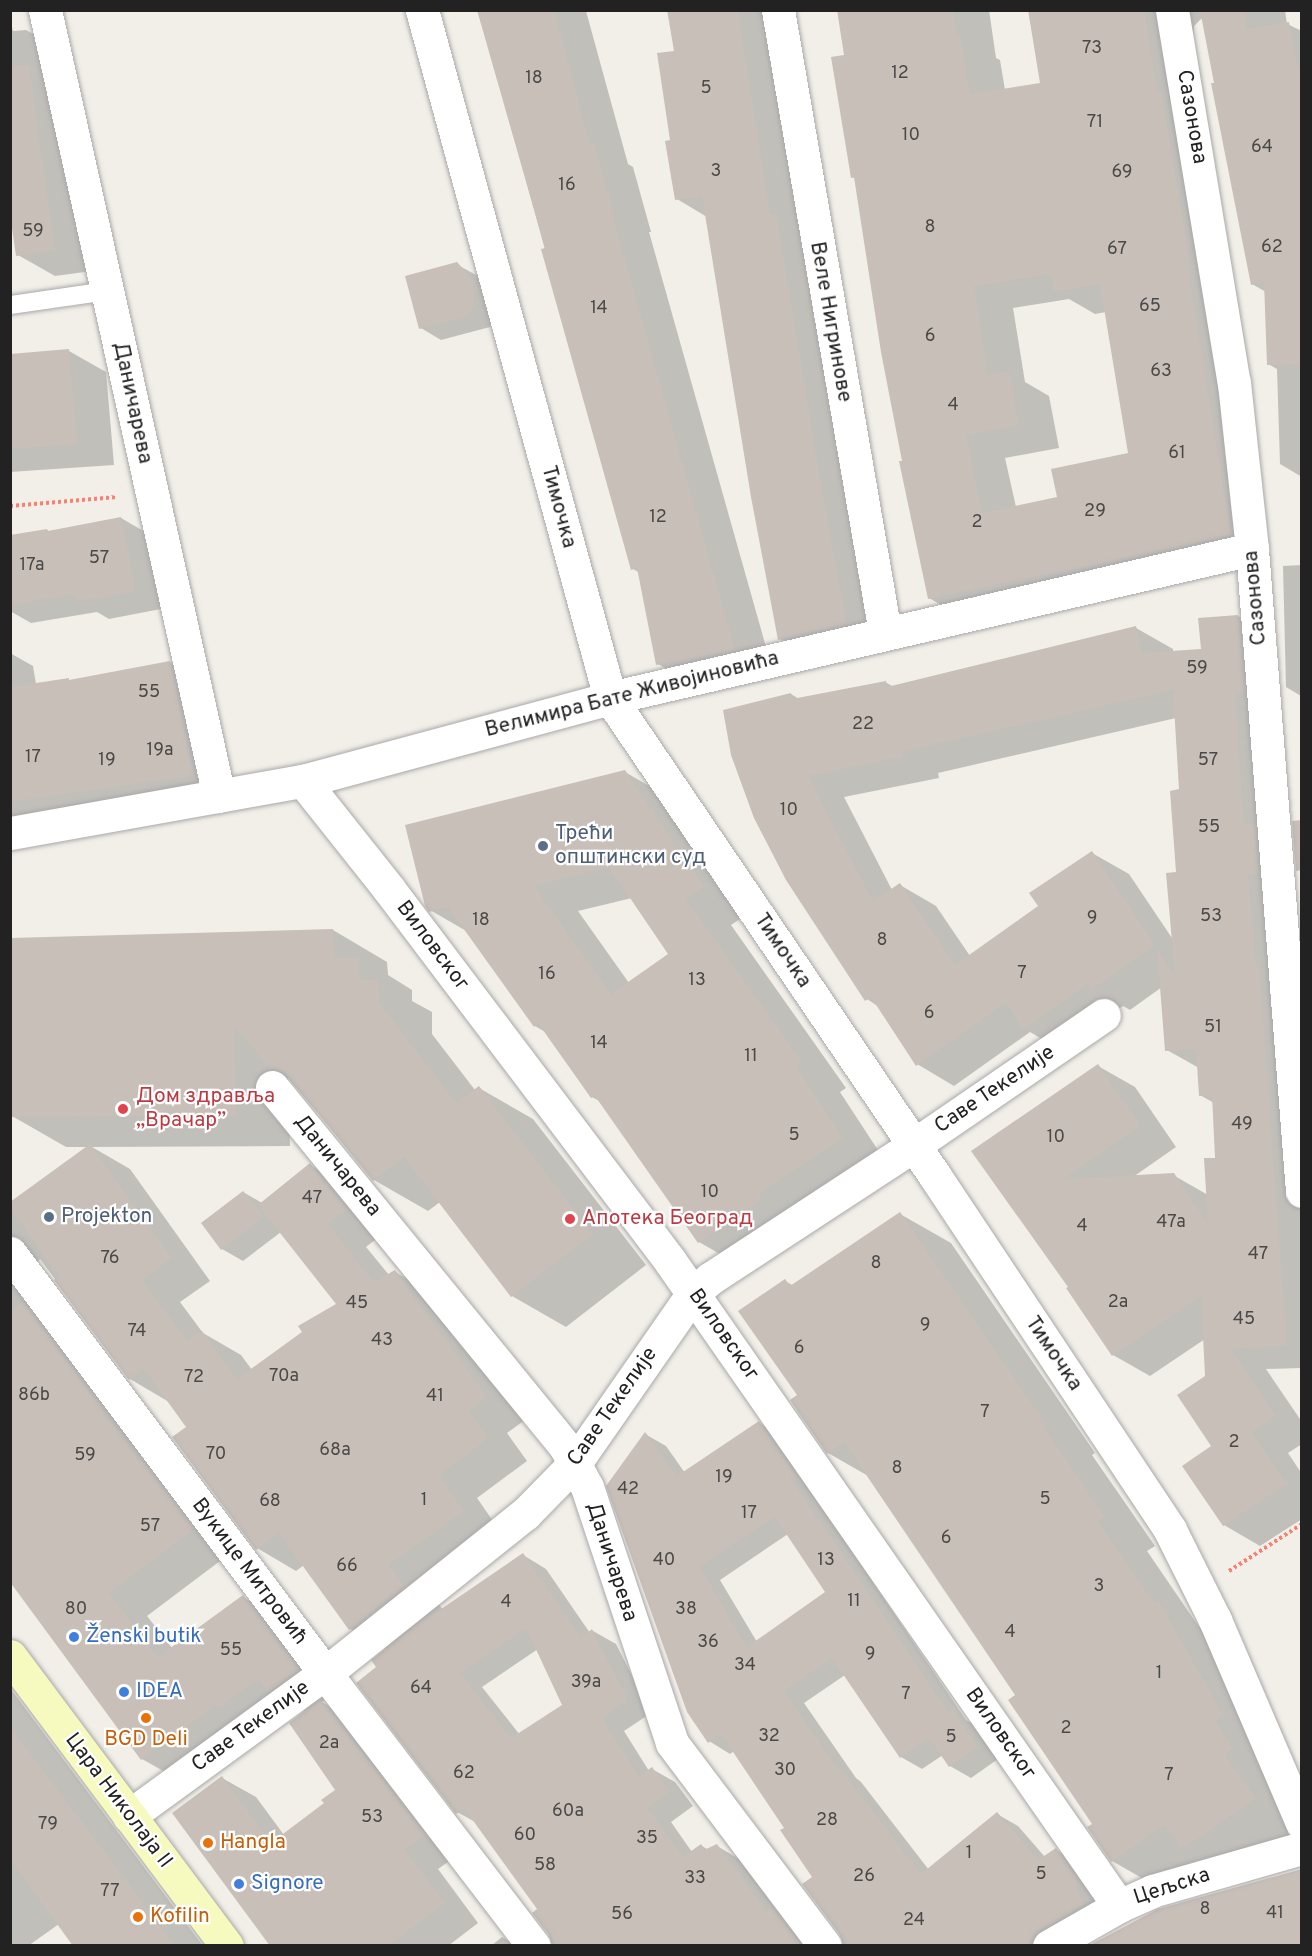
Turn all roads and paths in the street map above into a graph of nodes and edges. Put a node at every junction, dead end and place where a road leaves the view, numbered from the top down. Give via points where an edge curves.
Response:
1 (45, 10) edge
2 (422, 10) edge
3 (778, 10) edge
4 (1172, 10) edge
5 (107, 291) junction
6 (10, 305) edge
7 (152, 494) junction
8 (10, 506) edge
9 (1252, 549) junction
10 (885, 633) junction
11 (610, 698) junction
12 (303, 781) junction
13 (219, 796) junction
14 (10, 833) edge
15 (1104, 1015) dead end
16 (272, 1087) dead end
17 (914, 1145) junction
18 (1302, 1191) edge
19 (10, 1253) edge
20 (693, 1293) junction
21 (575, 1463) junction
22 (1302, 1524) edge
23 (1223, 1575) dead end
24 (10, 1656) edge
25 (325, 1673) junction
26 (129, 1816) junction
27 (1302, 1823) edge
28 (1302, 1848) edge
29 (1119, 1906) junction
30 (227, 1946) edge
31 (534, 1946) edge
32 (825, 1946) edge
33 (1049, 1946) edge

1 - 5 street, Даничарева
2 - 11 street, Тимочка
3 - 10 street, Веле Нигринове
4 - 9 street, Сазонова via 1234,383
5 - 6 lane
5 - 7 street, Даничарева
7 - 8 path
7 - 13 street, Даничарева
9 - 10 street, Велимира Бате Живојиновића
9 - 18 street, Сазонова
10 - 11 street, Велимира Бате Живојиновића
11 - 12 street, Велимира Бате Живојиновића
11 - 17 street, Тимочка
12 - 13 street, Велимира Бате Живојиновића
12 - 20 street, Виловског
13 - 14 street, Велимира Бате Живојиновића
15 - 17 street, Саве Текелије
16 - 21 street, Даничарева via 557,1435
17 - 20 street, Саве Текелије
17 - 27 street, Тимочка via 1170,1530 1215,1620
19 - 25 street, Вукице Митровић
20 - 21 street, Саве Текелије
20 - 29 street, Виловског
21 - 25 street, Саве Текелије via 525,1514
21 - 32 street, Даничарева via 591,1498 672,1743
22 - 23 path
24 - 26 main road, Цара Николаја II
25 - 26 street, Саве Текелије
25 - 31 street, Вукице Митровић
26 - 30 main road, Цара Николаја II
28 - 29 street, Цељска via 1152,1891
29 - 33 street, Цељска

